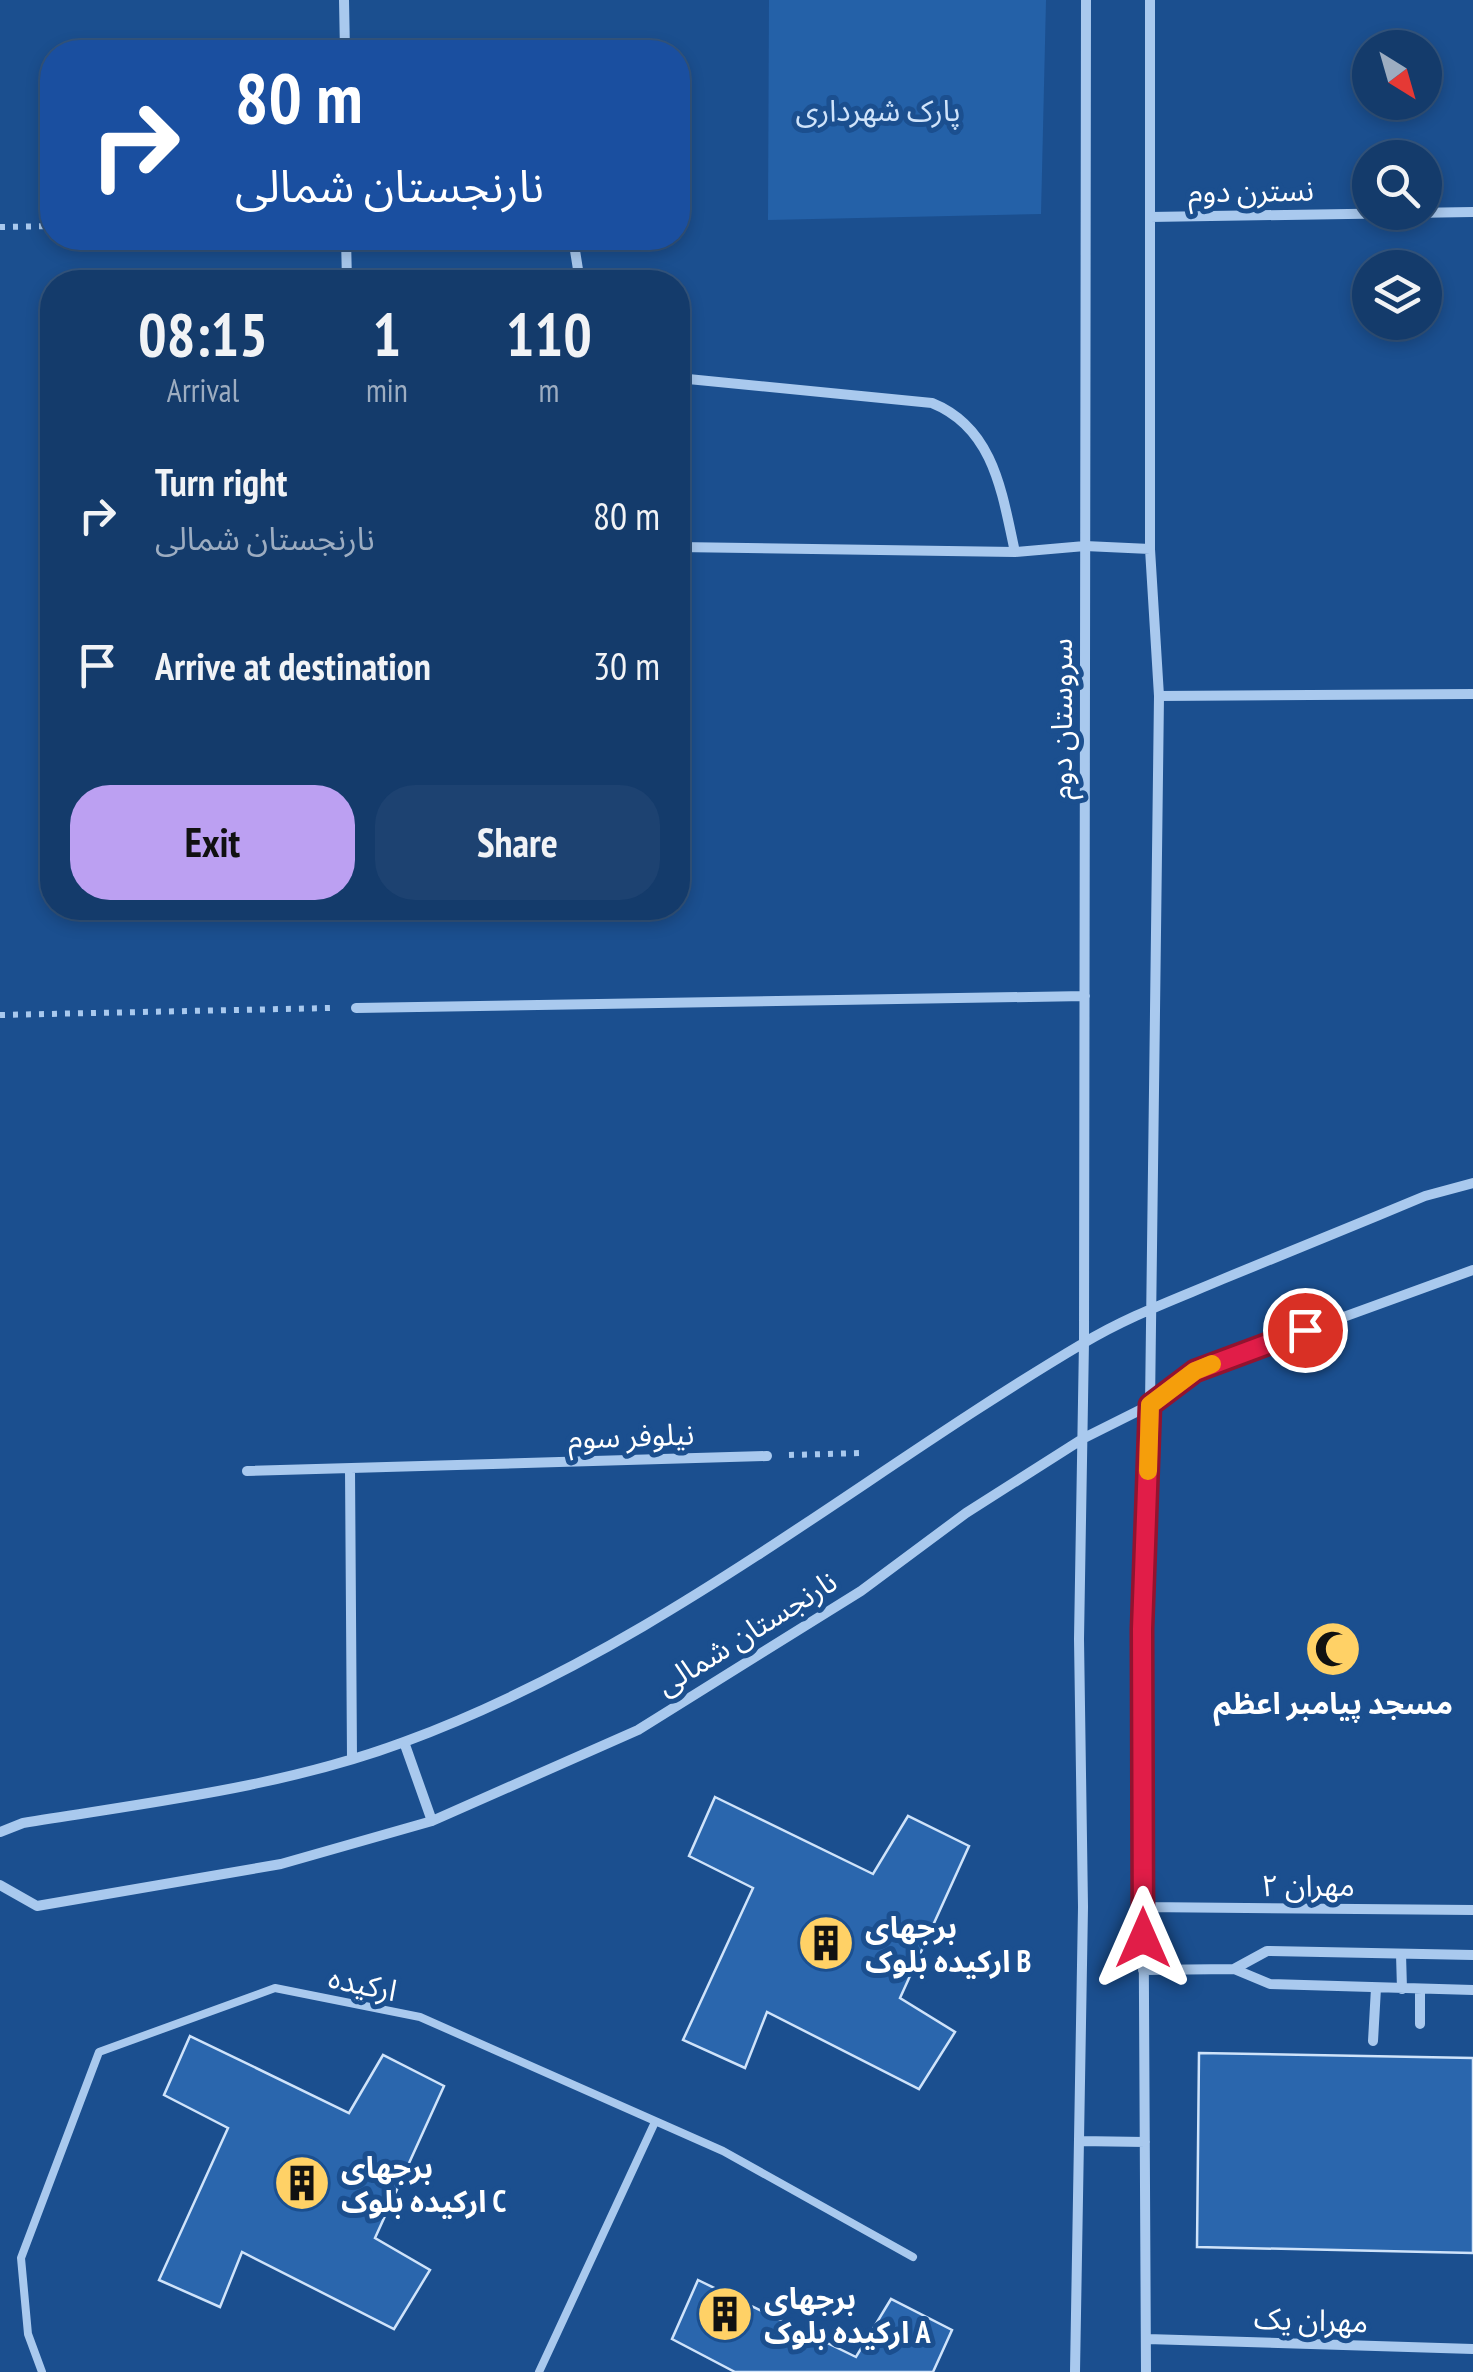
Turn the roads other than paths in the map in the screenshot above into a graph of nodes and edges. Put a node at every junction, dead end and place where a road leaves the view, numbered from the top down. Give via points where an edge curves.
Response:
1 (344, 0) edge
2 (1086, 0) edge
3 (1150, 0) edge
4 (345, 40) edge
5 (1473, 212) edge
6 (1150, 217) junction
7 (690, 379) edge
8 (690, 546) edge
9 (1085, 546) junction
10 (1150, 549) junction
11 (1015, 552) junction
12 (1473, 694) edge
13 (1158, 696) junction
14 (1085, 996) junction
15 (356, 1008) road end
16 (1473, 1183) edge
17 (1473, 1270) edge
18 (1150, 1309) junction
19 (1084, 1342) junction
20 (1150, 1405) junction
21 (1084, 1438) junction
22 (768, 1456) road end
23 (350, 1469) junction
24 (248, 1472) dead end
25 (404, 1742) junction
26 (352, 1757) junction
27 (432, 1821) junction
28 (0, 1832) edge
29 (0, 1885) edge
30 (1143, 1907) junction
31 (1473, 1910) edge
32 (1401, 1954) junction
33 (1473, 1955) edge
34 (1234, 1969) junction
35 (1143, 1970) junction
36 (1376, 1988) junction
37 (1402, 1989) junction
38 (1420, 1990) junction
39 (1473, 1990) edge
40 (1420, 2024) dead end
41 (1373, 2041) dead end
42 (656, 2122) junction
43 (1079, 2141) junction
44 (1145, 2142) junction
45 (912, 2257) dead end
46 (1147, 2339) junction
47 (1473, 2349) edge
48 (42, 2372) edge
49 (539, 2372) edge
50 (1075, 2372) edge
51 (1146, 2372) edge

1 - 4 street
2 - 9 street, سروستان دوم
3 - 6 street
5 - 6 street, نسترن دوم
6 - 10 street
7 - 11 street via 932,402 957,413 985,446
8 - 11 street
9 - 10 street
9 - 11 street
9 - 14 street, سروستان دوم
10 - 13 street
12 - 13 street
13 - 18 street
14 - 15 street
14 - 19 street, سروستان دوم
16 - 18 street, نارنجستان شمالی via 1425,1196
17 - 20 street, نارنجستان شمالی via 1195,1371
18 - 19 street, نارنجستان شمالی
18 - 20 street
19 - 21 street, سروستان دوم
19 - 25 street, نارنجستان شمالی via 814,1522 598,1655
20 - 21 street, نارنجستان شمالی
20 - 30 street
21 - 27 street, نارنجستان شمالی via 861,1590 638,1730
21 - 43 street, سروستان دوم
22 - 23 street, نیلوفر سوم
23 - 24 street, نیلوفر سوم
23 - 26 street
25 - 26 street, نارنجستان شمالی
25 - 27 street
26 - 28 street, نارنجستان شمالی via 263,1782
27 - 29 street, نارنجستان شمالی via 282,1864 37,1906
30 - 31 street, مهران ۲
30 - 35 street
32 - 33 street
32 - 34 street via 1267,1951
32 - 37 street
34 - 35 street
34 - 36 street via 1270,1984
35 - 44 street
36 - 37 street
36 - 41 street
37 - 38 street
38 - 39 street
38 - 40 street
42 - 45 lane, ارکیده
42 - 48 lane, ارکیده via 420,2017 275,1988 99,2052 20,2258 28,2334
42 - 49 lane
43 - 44 street
43 - 50 street, سروستان دوم
44 - 46 street
46 - 47 street, مهران یک
46 - 51 street

